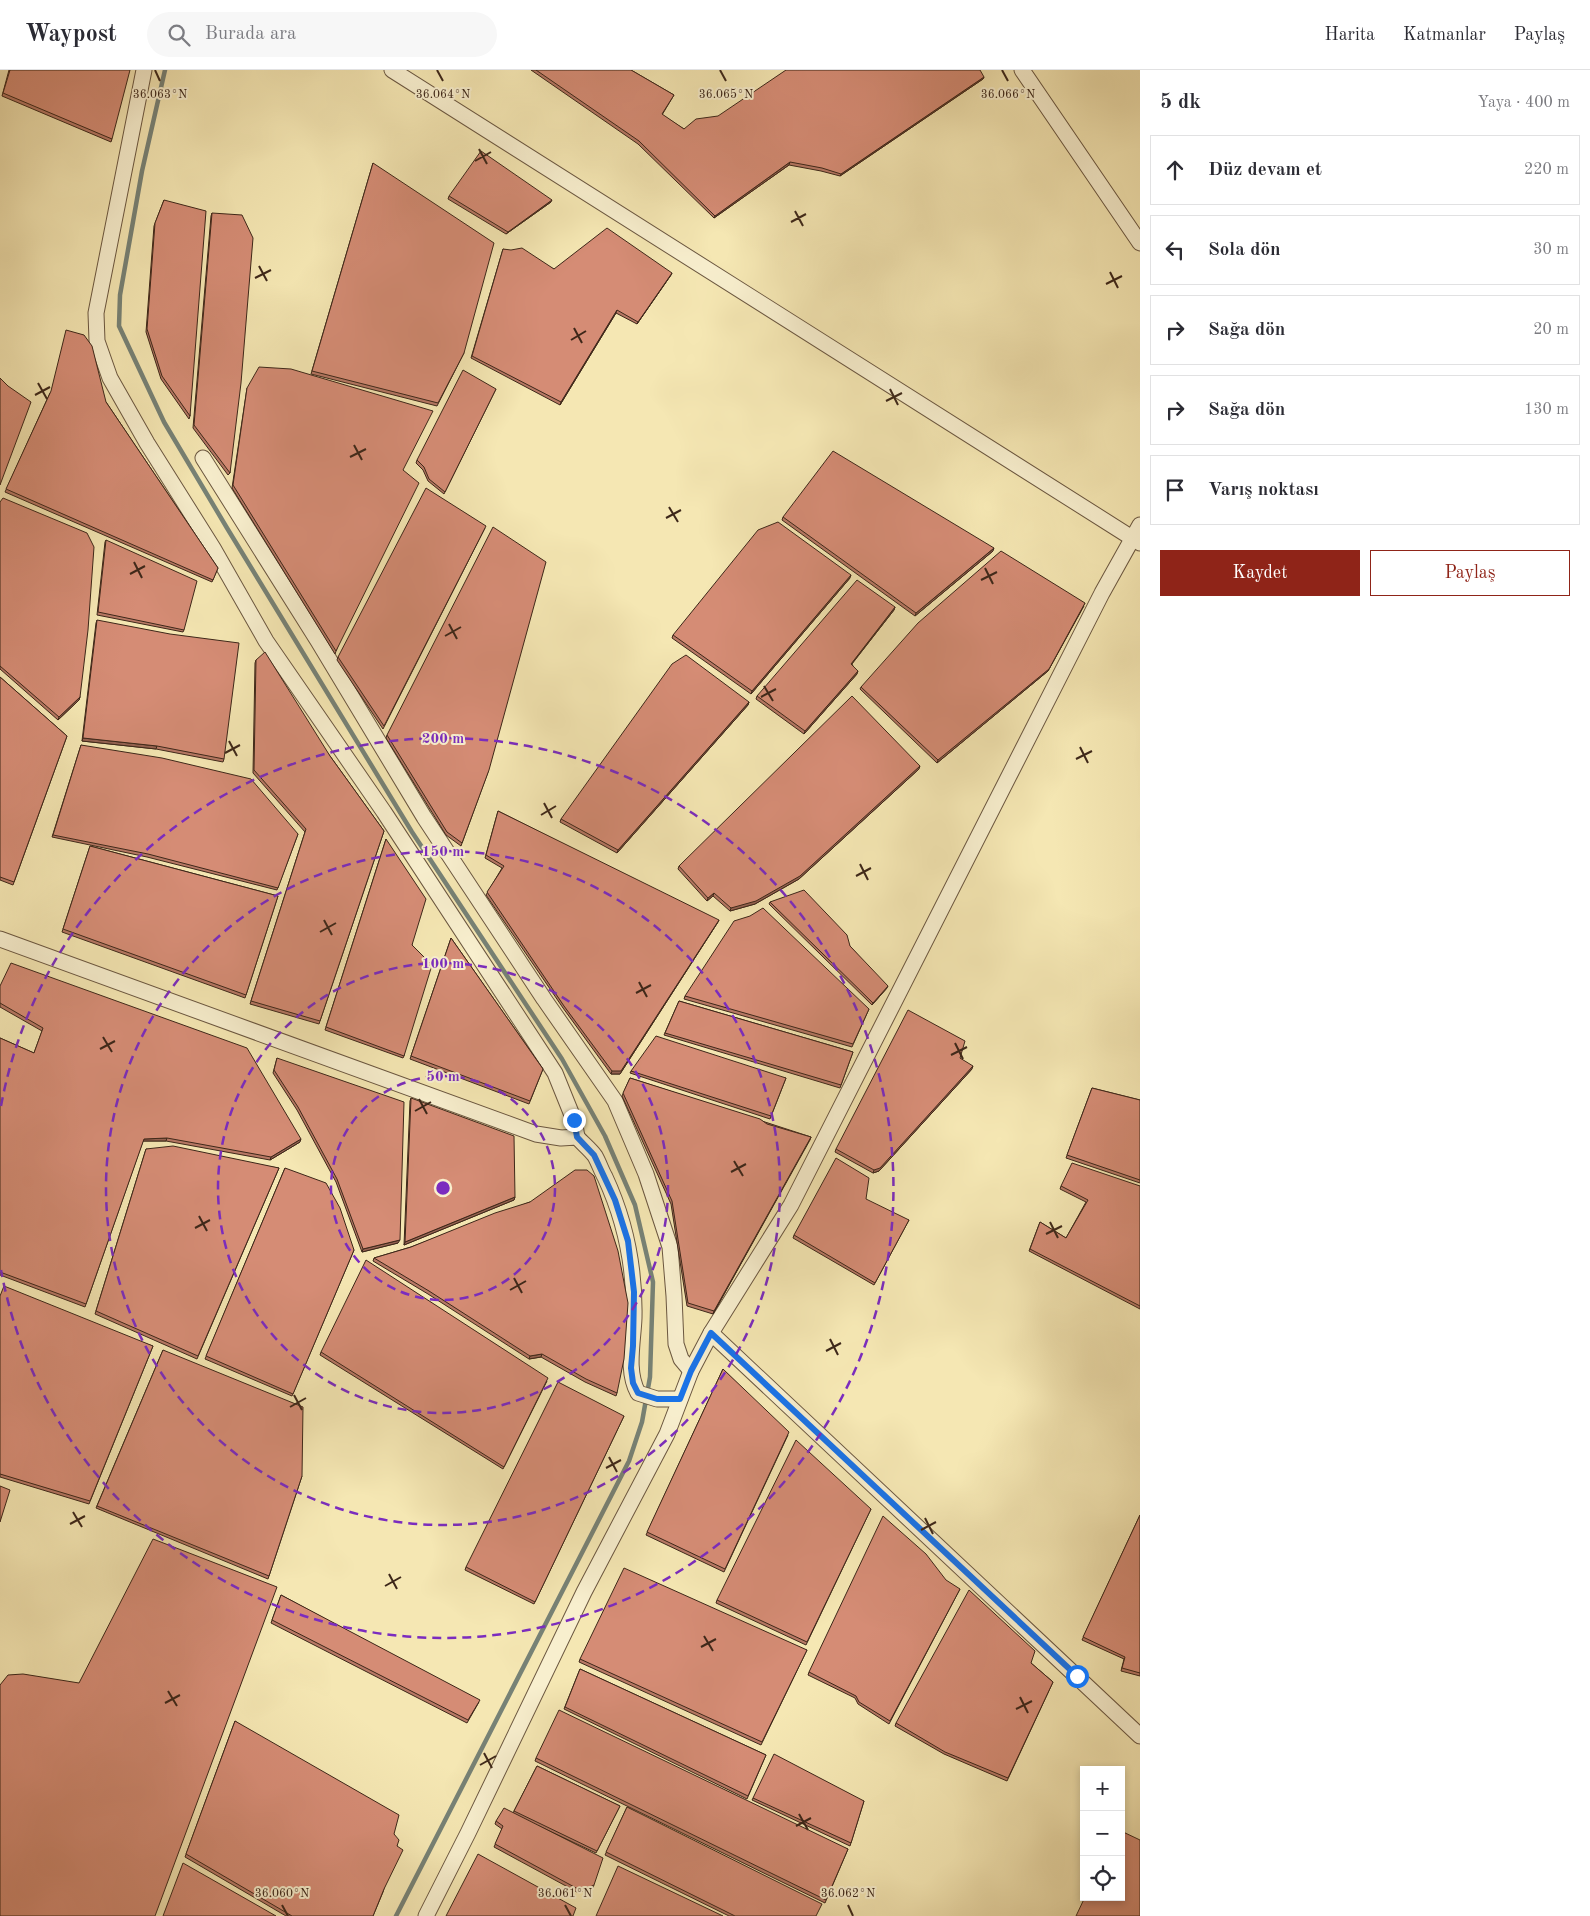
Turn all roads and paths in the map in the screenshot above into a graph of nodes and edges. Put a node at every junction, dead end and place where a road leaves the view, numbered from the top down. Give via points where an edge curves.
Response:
1 (144, 70) edge
2 (392, 70) edge
3 (1022, 70) edge
4 (1140, 243) edge
5 (203, 458) dead end
6 (1140, 525) edge
7 (1137, 541) edge
8 (0, 939) edge
9 (577, 1137) junction
10 (711, 1333) junction
11 (691, 1371) junction
12 (680, 1399) junction
13 (1140, 1736) edge
14 (426, 1916) edge

1 - 9 street via 96,313 97,341 110,378 266,641 384,812 555,1074 574,1120
2 - 7 street
3 - 4 street
5 - 11 street via 424,817 615,1101 646,1174 670,1246 676,1344 681,1359
6 - 7 street
7 - 10 street via 1088,620 791,1205
8 - 9 street via 536,1134
9 - 12 street via 594,1155 615,1200 628,1241 634,1292 633,1383 638,1393 657,1399
10 - 11 street
10 - 13 street
11 - 12 street
12 - 14 street via 667,1434 584,1592

